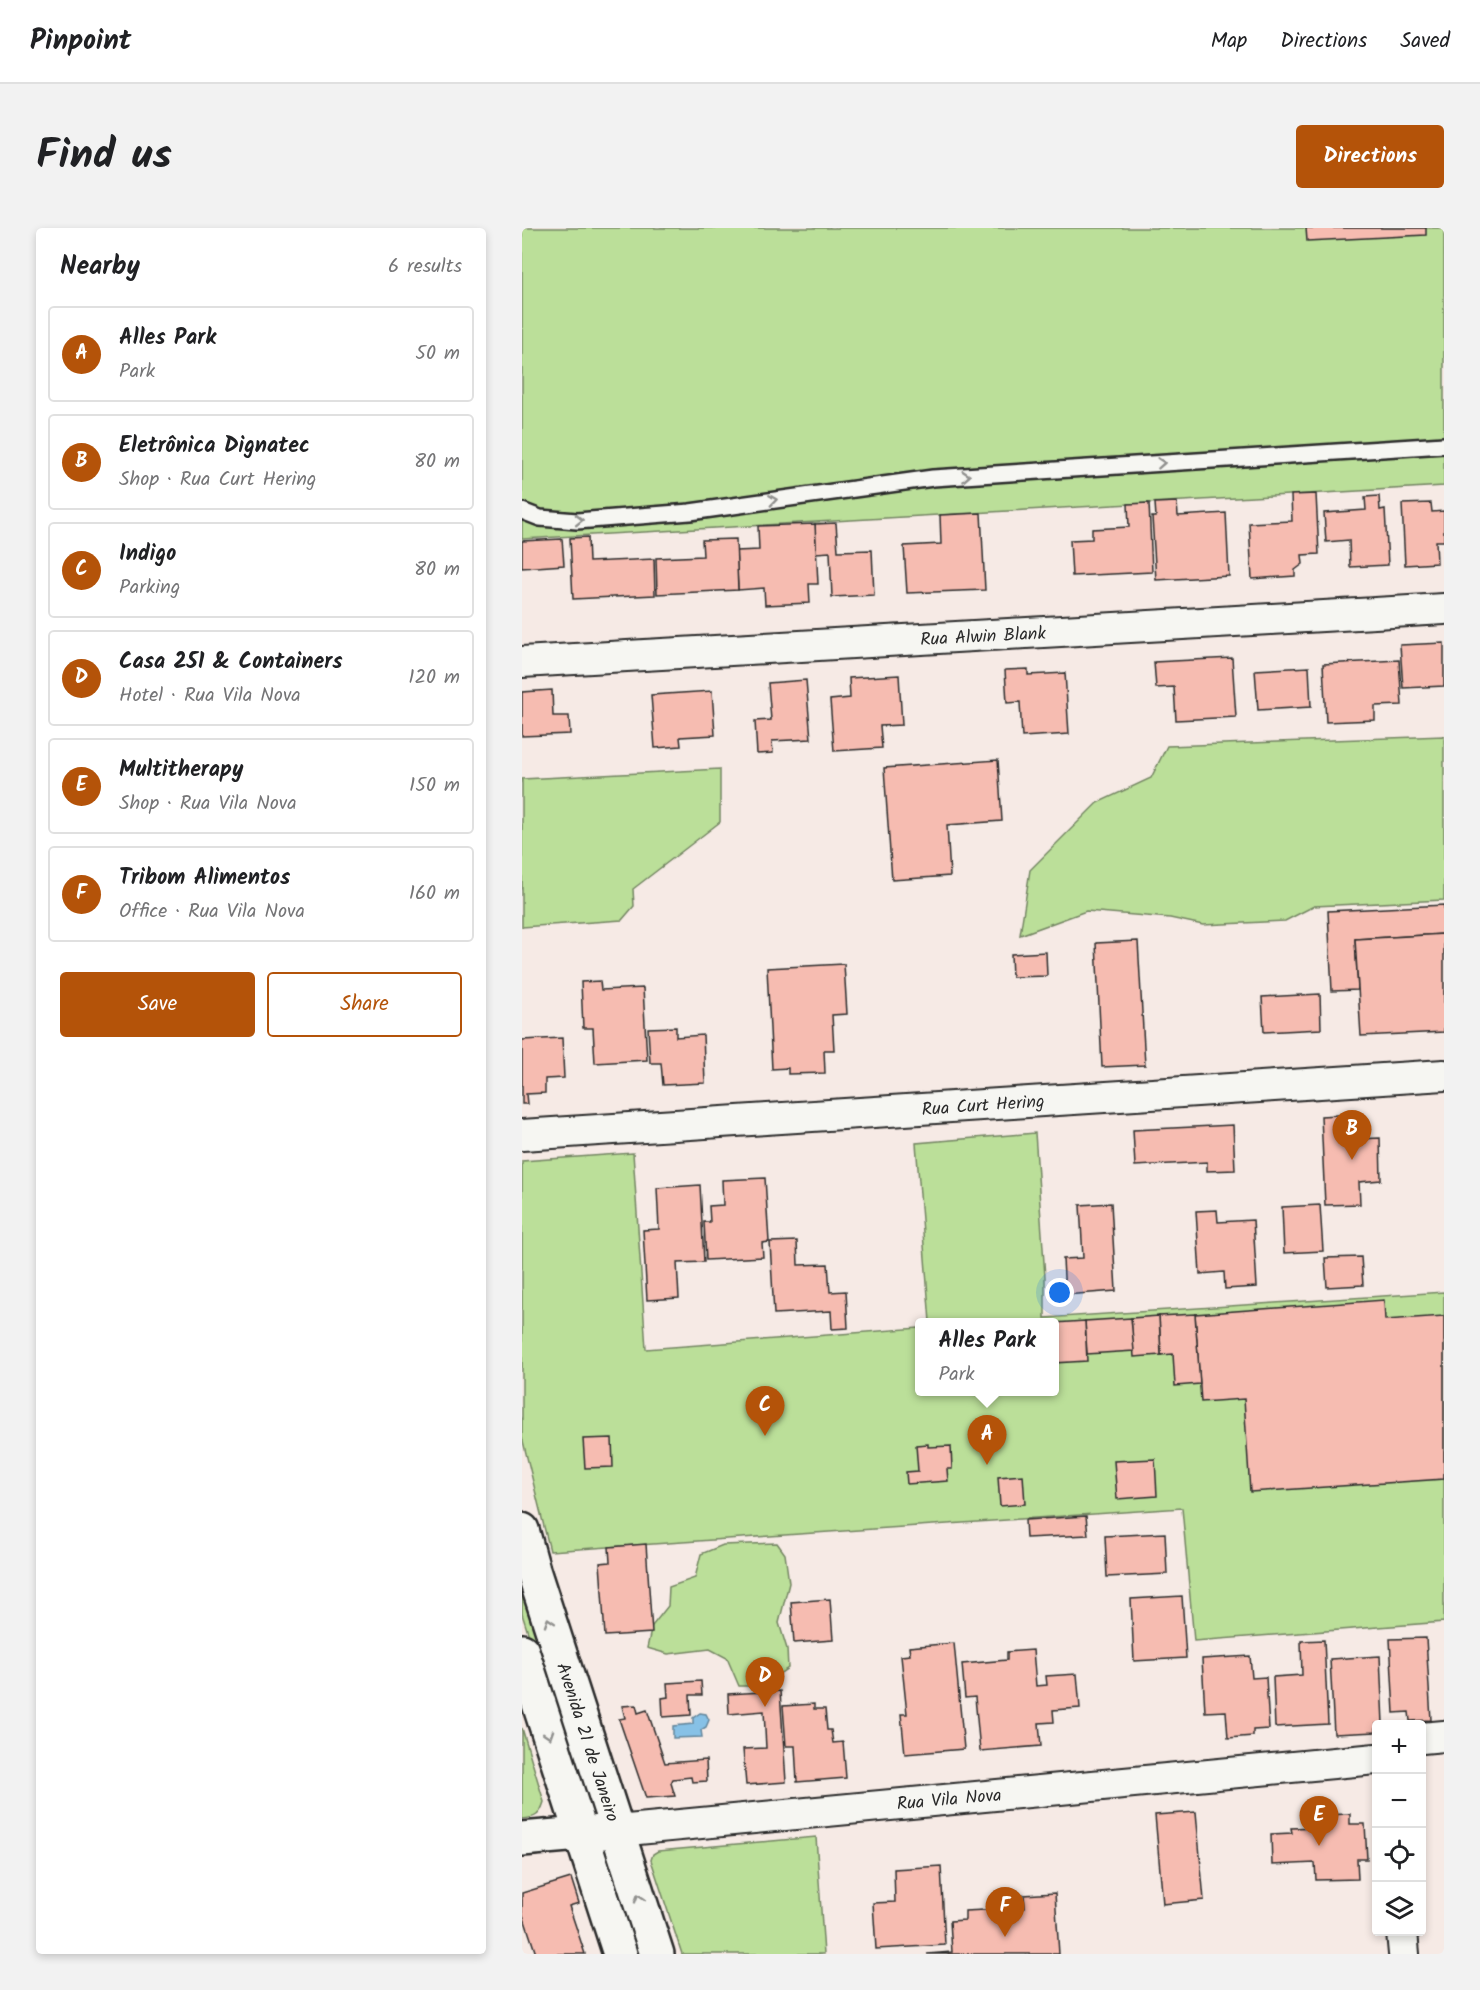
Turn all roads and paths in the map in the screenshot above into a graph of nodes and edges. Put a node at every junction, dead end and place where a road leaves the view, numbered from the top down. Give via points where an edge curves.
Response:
1 (1444, 445) edge
2 (522, 511) edge
3 (1444, 609) edge
4 (522, 662) edge
5 (1444, 1075) edge
6 (522, 1135) edge
7 (522, 1530) edge
8 (522, 1651) edge
9 (1444, 1736) edge
10 (1426, 1738) edge
11 (1372, 1759) edge
12 (617, 1831) junction
13 (581, 1834) junction
14 (522, 1839) edge
15 (1402, 1936) edge
16 (620, 1954) edge
17 (657, 1954) edge
18 (1404, 1954) edge

2 -> 1 lane via 540,518 577,521 690,512 933,478
3 - 4 street, Rua Alwin Blank
5 - 6 street, Rua Curt Hering
12 -> 7 main road, Avenida 21 de Janeiro
8 -> 13 main road, Avenida 21 de Janeiro
9 - 10 street
11 - 12 street, Rua Vila Nova
12 - 13 main road, Rua Vila Nova
17 -> 12 main road, Avenida 21 de Janeiro
13 - 14 main road, Rua Vila Nova
13 - 16 main road, Avenida 21 de Janeiro
15 - 18 street

